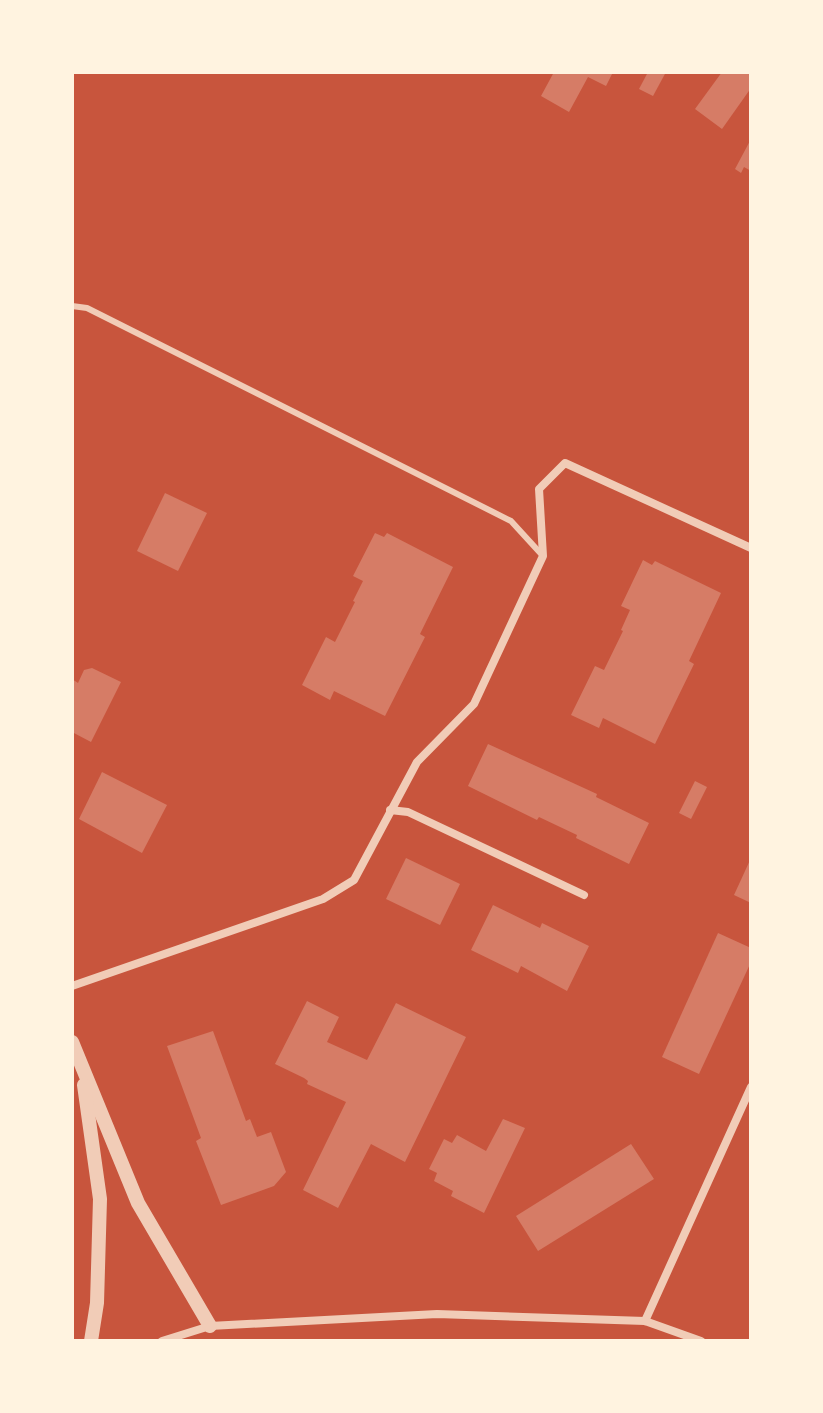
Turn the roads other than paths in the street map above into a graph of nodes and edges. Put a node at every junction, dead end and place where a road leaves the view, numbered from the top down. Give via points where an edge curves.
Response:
1 (72, 306) edge
2 (751, 548) edge
3 (543, 556) junction
4 (390, 810) junction
5 (584, 895) dead end
6 (72, 986) edge
7 (72, 1042) edge
8 (81, 1061) junction
9 (751, 1087) edge
10 (645, 1321) junction
11 (210, 1326) junction
12 (91, 1341) edge
13 (162, 1341) edge
14 (701, 1341) edge

1 - 3 lane via 87,308 511,521
2 - 3 street via 565,463 539,489
3 - 4 street via 474,704 417,762
4 - 5 street via 408,812
4 - 6 street via 354,880 323,899
7 - 8 street
8 - 11 street via 138,1203
8 - 12 street via 100,1199
9 - 10 street
10 - 11 street via 437,1314
10 - 14 street
11 - 13 street

